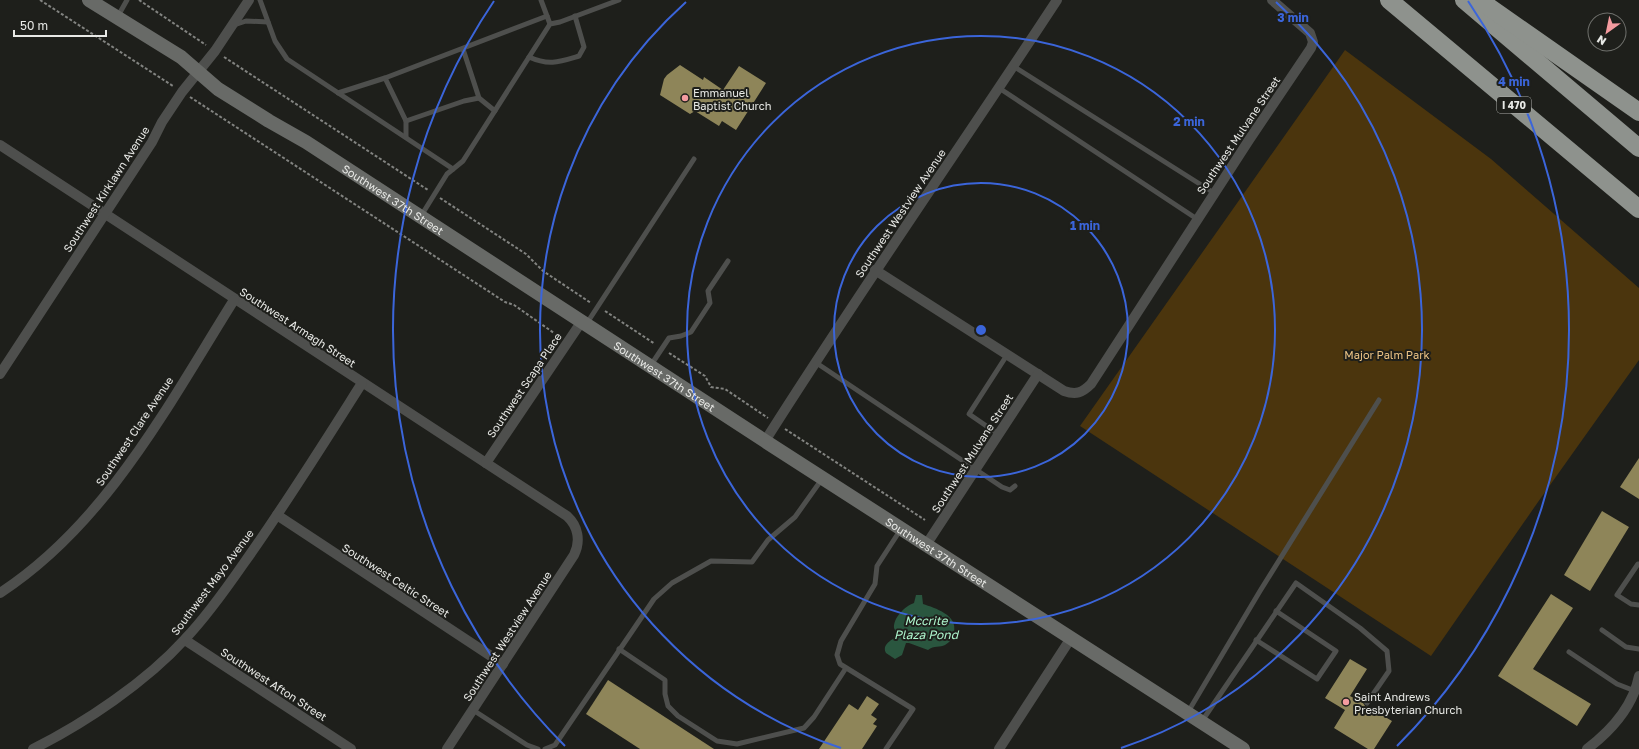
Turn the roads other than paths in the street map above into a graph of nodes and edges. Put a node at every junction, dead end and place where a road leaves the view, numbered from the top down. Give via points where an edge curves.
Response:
1 (89, 0) edge
2 (127, 0) edge
3 (249, 0) edge
4 (260, 0) edge
5 (541, 0) edge
6 (619, 0) edge
7 (1057, 0) edge
8 (1272, 0) edge
9 (1389, 0) edge
10 (1464, 0) edge
11 (1479, 0) edge
12 (547, 16) junction
13 (575, 16) junction
14 (118, 17) junction
15 (268, 22) junction
16 (550, 24) junction
17 (232, 25) junction
18 (463, 49) junction
19 (529, 57) junction
20 (1014, 66) junction
21 (198, 72) junction
22 (385, 78) junction
23 (999, 88) junction
24 (338, 93) junction
25 (478, 98) junction
26 (495, 111) junction
27 (1639, 112) edge
28 (406, 121) junction
29 (406, 138) junction
30 (0, 145) edge
31 (1639, 148) edge
32 (694, 159) dead end
33 (454, 169) junction
34 (1214, 193) junction
35 (1639, 209) edge
36 (105, 214) junction
37 (420, 217) junction
38 (1197, 219) junction
39 (728, 261) dead end
40 (875, 270) junction
41 (234, 300) junction
42 (584, 323) junction
43 (1007, 354) junction
44 (815, 362) junction
45 (651, 366) junction
46 (0, 374) edge
47 (1038, 374) junction
48 (362, 383) junction
49 (1379, 400) dead end
50 (998, 434) junction
51 (765, 441) junction
52 (486, 463) junction
53 (975, 469) junction
54 (822, 478) junction
55 (1015, 486) dead end
56 (277, 515) junction
57 (901, 528) junction
58 (578, 534) joint
59 (926, 545) junction
60 (1639, 564) edge
61 (0, 593) edge
62 (1639, 605) edge
63 (1276, 612) junction
64 (1602, 630) dead end
65 (1072, 638) junction
66 (185, 640) junction
67 (1256, 640) junction
68 (619, 649) junction
69 (1639, 649) edge
70 (1569, 652) dead end
71 (503, 664) junction
72 (846, 668) junction
73 (1639, 676) edge
74 (1635, 691) junction
75 (1367, 703) dead end
76 (473, 710) junction
77 (1188, 713) junction
78 (1201, 722) junction
79 (33, 749) edge
80 (351, 749) edge
81 (447, 749) edge
82 (538, 749) edge
83 (545, 749) edge
84 (886, 749) edge
85 (999, 749) edge
86 (1243, 749) edge
87 (1587, 749) edge

1 - 14 main road, Southwest 37th Street
2 - 14 lane
3 - 17 street, Southwest Kirklawn Avenue
4 - 15 lane
5 - 12 lane
6 - 13 lane
7 - 20 street, Southwest Westview Avenue
8 - 34 street, Southwest Mulvane Street via 1310,34 1313,42
9 - 35 highway, I 470
10 - 31 highway
11 - 27 highway
12 - 16 lane
12 - 18 lane
13 - 16 lane
13 - 19 lane via 584,47 579,56 560,62 542,63
14 - 21 main road, Southwest 37th Street via 181,57
15 - 17 lane via 246,21
15 - 24 lane via 275,41 287,58
16 - 19 lane
17 - 21 street, Southwest Kirklawn Avenue
18 - 22 lane
18 - 25 lane
19 - 26 lane
20 - 23 street, Southwest Westview Avenue
20 - 34 lane
21 - 36 street, Southwest Kirklawn Avenue via 162,122 152,142
21 - 37 main road, Southwest 37th Street via 218,88
22 - 24 lane
22 - 28 lane
23 - 38 lane
23 - 40 street, Southwest Westview Avenue
24 - 29 lane
25 - 26 lane
25 - 28 lane
26 - 33 lane via 463,161
28 - 29 lane
29 - 33 lane
30 - 36 street, Southwest Armagh Street
32 - 42 lane via 598,307
33 - 37 lane via 447,174
34 - 38 street, Southwest Mulvane Street
36 - 41 street, Southwest Armagh Street
36 - 46 street, Southwest Kirklawn Avenue
37 - 42 main road, Southwest 37th Street
38 - 47 street, Southwest Mulvane Street via 1085,390 1071,394
39 - 45 lane via 708,291 710,303 691,332 669,338
40 - 43 street, Southwest Mulvane Street
40 - 44 street, Southwest Westview Avenue
41 - 48 street, Southwest Armagh Street
41 - 61 street, Southwest Clare Avenue via 142,444 88,516 40,564
42 - 45 main road, Southwest 37th Street
42 - 52 street, Southwest Scapa Place
43 - 47 street, Southwest Mulvane Street
43 - 50 lane via 969,414
44 - 51 street, Southwest Westview Avenue
44 - 53 lane
45 - 51 main road, Southwest 37th Street
47 - 50 street, Southwest Mulvane Street
48 - 52 street, Southwest Armagh Street
48 - 56 street, Southwest Mayo Avenue
49 - 77 lane via 1260,591
50 - 53 street, Southwest Mulvane Street
51 - 54 main road, Southwest 37th Street
52 - 58 street, Southwest Armagh Street via 567,516
53 - 55 lane via 1002,487 1010,490
53 - 59 street, Southwest Mulvane Street
54 - 57 main road, Southwest 37th Street
54 - 68 lane via 795,517 768,540 752,562 711,561 672,583 654,599
56 - 66 street, Southwest Mayo Avenue via 232,580
56 - 71 street, Southwest Celtic Street
57 - 59 main road, Southwest 37th Street
57 - 72 lane via 878,566 875,584 841,641 837,655 840,664
58 - 71 street, Southwest Westview Avenue via 574,556
59 - 65 main road, Southwest 37th Street
60 - 62 lane via 1617,595 1631,604
63 - 67 lane
63 - 67 lane via 1336,651 1317,679
63 - 75 lane via 1296,583 1360,628 1387,651 1389,671
64 - 69 lane via 1626,646
65 - 77 main road, Southwest 37th Street
65 - 85 street
66 - 79 street, Southwest Mayo Avenue via 120,695 85,720
66 - 80 street, Southwest Afton Street
67 - 78 lane
68 - 72 lane via 665,680 668,706 678,716 717,741 737,744 804,728
68 - 83 lane via 555,746
70 - 74 lane via 1617,684
71 - 76 street, Southwest Westview Avenue
72 - 84 lane via 913,709
73 - 74 street
74 - 87 street via 1614,726
76 - 81 street, Southwest Westview Avenue
76 - 82 lane via 527,745
77 - 78 main road, Southwest 37th Street
78 - 86 main road, Southwest 37th Street

